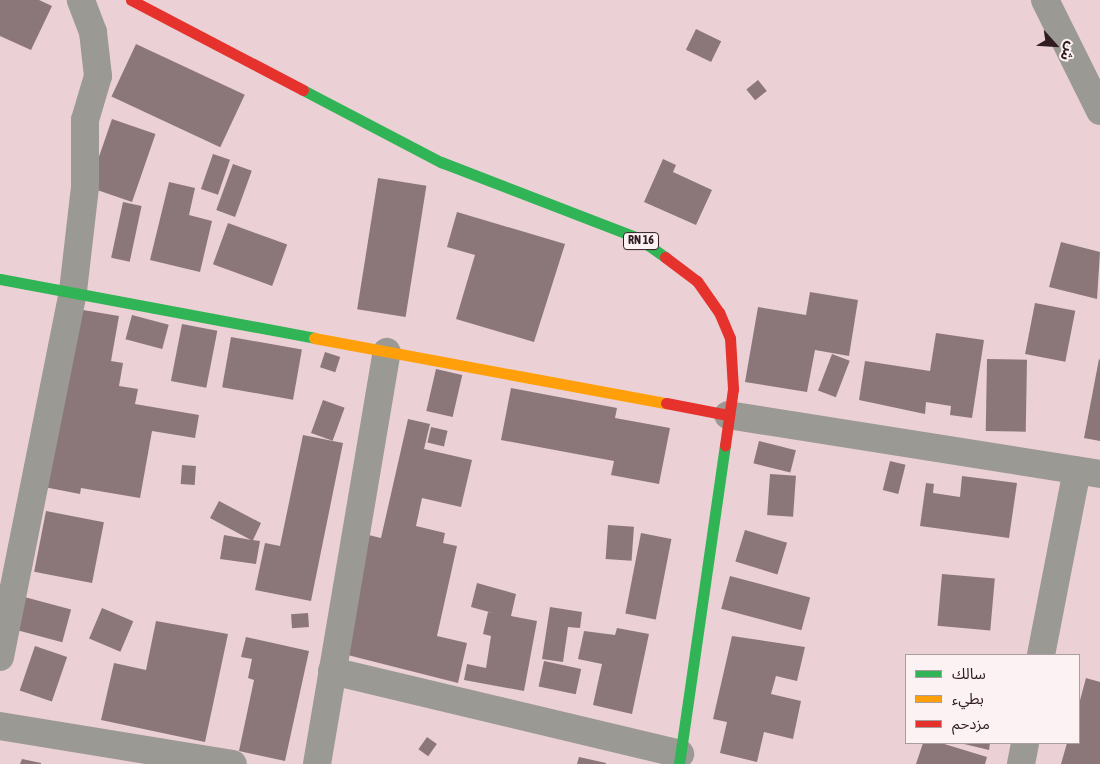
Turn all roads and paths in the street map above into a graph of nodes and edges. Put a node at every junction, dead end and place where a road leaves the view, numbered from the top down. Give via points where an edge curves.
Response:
1 (80, 0) edge
2 (131, 0) edge
3 (1045, 0) edge
4 (1100, 111) edge
5 (0, 280) edge
6 (73, 291) junction
7 (388, 352) junction
8 (728, 415) junction
9 (1088, 472) edge
10 (6, 583) edge
11 (1041, 654) edge
12 (0, 657) edge
13 (332, 671) junction
14 (0, 726) edge
15 (1025, 744) edge
16 (680, 759) edge
17 (232, 764) edge
18 (317, 764) edge
19 (1020, 764) edge

1 - 6 street via 93,32 98,76 85,120 85,187
2 - 8 main road, RN 16 via 441,162 638,238 697,281 719,312 730,338 732,389
3 - 4 street
5 - 6 main road
6 - 7 main road
6 - 10 street
7 - 8 main road
7 - 13 street
8 - 9 street
8 - 16 main road, RN 16
9 - 11 street
10 - 12 street
13 - 16 street
13 - 18 street
14 - 17 street
15 - 19 street

